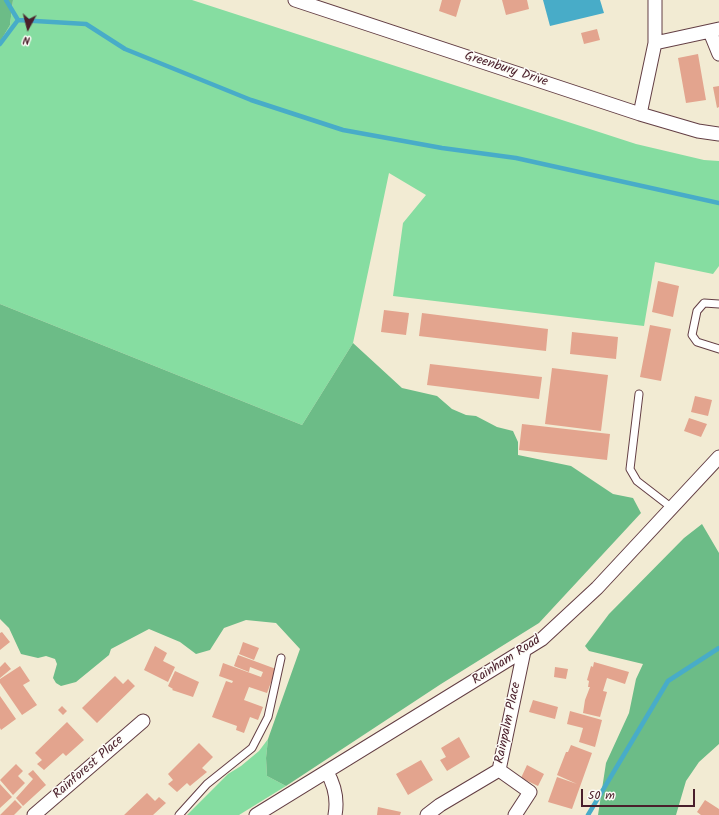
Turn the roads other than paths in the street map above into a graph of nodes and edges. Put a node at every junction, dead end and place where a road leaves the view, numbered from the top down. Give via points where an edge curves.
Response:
1 (295, 0) edge
2 (655, 0) edge
3 (715, 31) edge
4 (655, 43) junction
5 (719, 54) edge
6 (640, 114) junction
7 (719, 134) edge
8 (719, 304) edge
9 (719, 349) edge
10 (639, 394) dead end
11 (719, 457) edge
12 (714, 470) edge
13 (672, 508) junction
14 (524, 651) junction
15 (281, 658) dead end
16 (143, 721) dead end
17 (499, 770) junction
18 (327, 772) junction
19 (34, 815) edge
20 (179, 815) edge
21 (256, 815) edge
22 (335, 815) edge
23 (428, 815) edge
24 (516, 815) edge

1 - 6 street, Greenbury Drive
2 - 4 street
3 - 4 street
3 - 5 street
4 - 6 street
6 - 7 street, Greenbury Drive via 698,131
8 - 9 lane via 704,303 697,311 692,335 697,342
10 - 13 lane via 630,469 637,481
11 - 12 street, Rainham Road
12 - 13 street, Rainham Road
13 - 14 street, Rainham Road via 562,623
14 - 17 street, Rainpalm Place
14 - 18 street, Rainham Road
15 - 20 lane via 268,717 252,748 208,784
16 - 19 street, Rainforest Place
17 - 23 street, Rainpalm Place via 440,805
17 - 24 street, Rainpalm Place via 530,792
18 - 21 street, Rainham Road
18 - 22 street via 334,784

